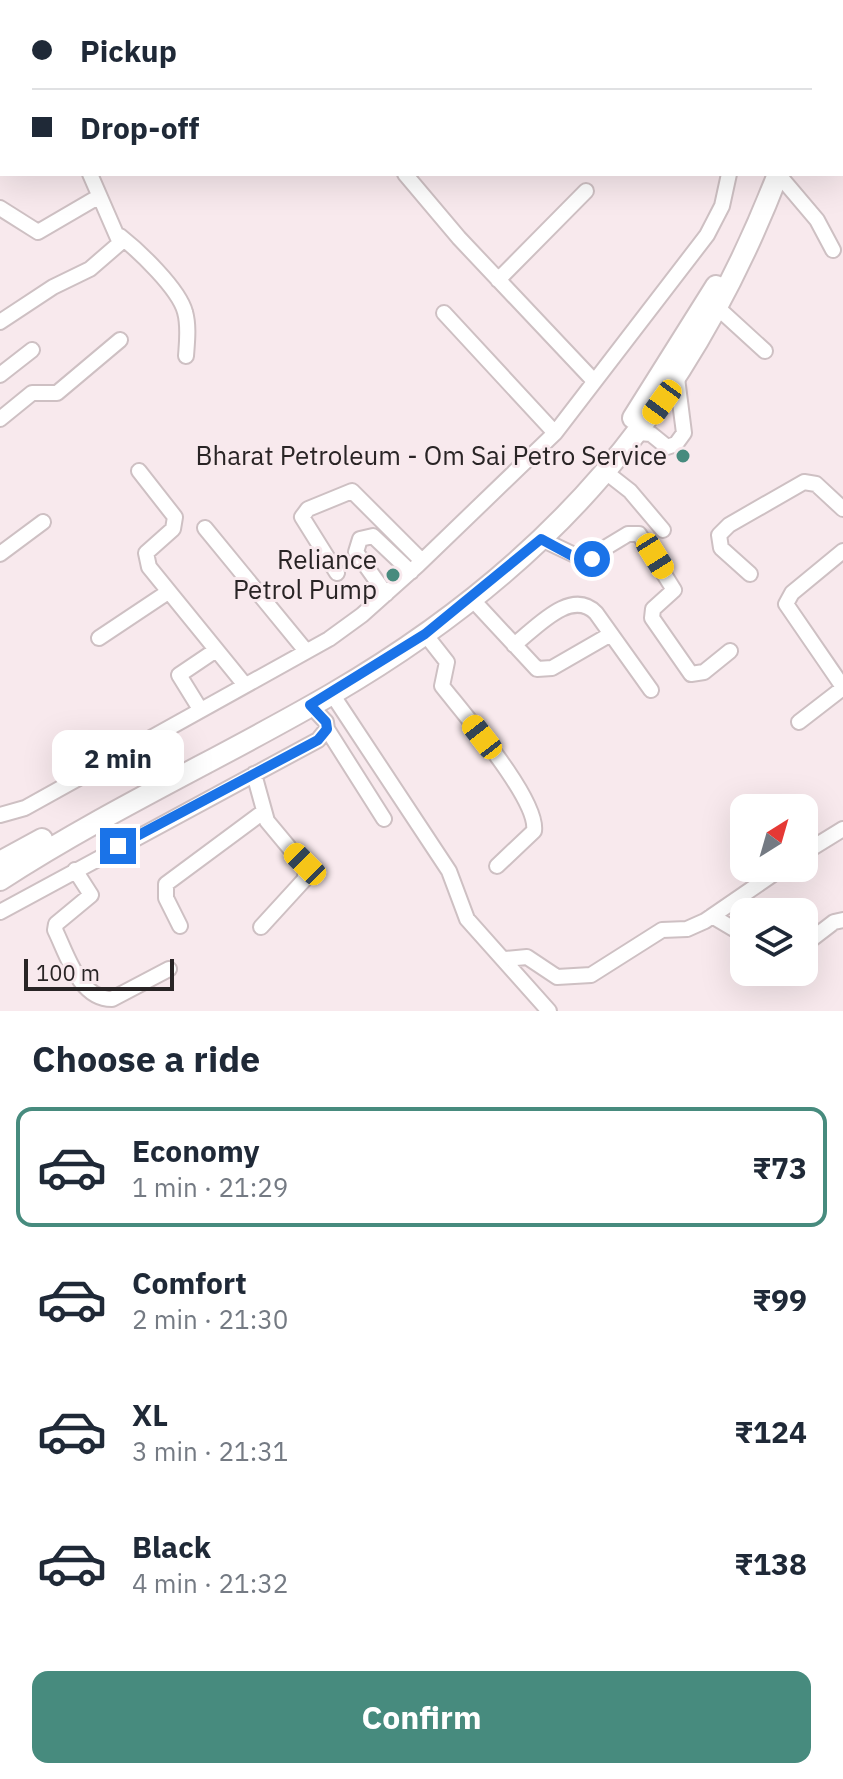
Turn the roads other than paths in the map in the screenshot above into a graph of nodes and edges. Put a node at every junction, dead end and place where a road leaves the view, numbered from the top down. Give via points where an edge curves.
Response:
1 (91, 176) edge
2 (407, 176) edge
3 (762, 176) edge
4 (777, 176) edge
5 (780, 176) edge
6 (724, 177) edge
7 (586, 191) dead end
8 (98, 197) junction
9 (0, 208) edge
10 (120, 236) junction
11 (833, 250) dead end
12 (498, 280) junction
13 (719, 309) junction
14 (444, 313) dead end
15 (0, 322) edge
16 (120, 340) dead end
17 (32, 350) dead end
18 (765, 351) dead end
19 (186, 356) dead end
20 (0, 375) edge
21 (677, 378) junction
22 (594, 381) junction
23 (0, 419) edge
24 (555, 433) junction
25 (639, 433) junction
26 (139, 471) dead end
27 (607, 473) junction
28 (843, 509) edge
29 (43, 522) dead end
30 (205, 528) dead end
31 (663, 530) dead end
32 (541, 539) junction
33 (843, 551) edge
34 (0, 554) edge
35 (416, 566) junction
36 (337, 573) dead end
37 (750, 574) dead end
38 (168, 592) junction
39 (386, 594) junction
40 (471, 598) junction
41 (425, 634) junction
42 (611, 634) junction
43 (99, 638) dead end
44 (514, 645) junction
45 (216, 650) junction
46 (306, 651) junction
47 (730, 651) dead end
48 (245, 685) junction
49 (843, 687) edge
50 (651, 690) dead end
51 (332, 694) junction
52 (310, 705) junction
53 (200, 709) junction
54 (799, 722) dead end
55 (327, 729) junction
56 (254, 774) junction
57 (263, 812) junction
58 (0, 815) edge
59 (384, 819) dead end
60 (843, 829) edge
61 (818, 844) edge
62 (4, 858) edge
63 (497, 866) dead end
64 (75, 870) junction
65 (0, 880) edge
66 (762, 882) edge
67 (0, 912) edge
68 (712, 916) junction
69 (843, 920) edge
70 (180, 926) dead end
71 (261, 927) dead end
72 (730, 927) edge
73 (818, 934) edge
74 (505, 959) junction
75 (169, 969) dead end
76 (549, 1011) edge

1 - 8 street
2 - 12 street
3 - 62 highway via 715,288 639,412 526,535 464,589 368,656
4 - 13 highway
5 - 11 street via 817,220
6 - 22 street via 722,206 707,235
7 - 12 street
8 - 9 street via 38,232
8 - 10 street
10 - 15 street via 116,249 90,269
10 - 19 street via 182,303
12 - 22 street
13 - 18 street
13 - 21 highway
14 - 24 street
16 - 23 street via 57,393 32,393
17 - 20 street
21 - 25 highway
21 - 25 street via 684,433 667,447 651,434
22 - 24 street
24 - 35 street
25 - 27 highway
26 - 38 street via 175,517 173,529 146,553 149,567
27 - 31 street
27 - 32 highway
28 - 37 street via 816,484 804,482 729,525 719,535 721,548
29 - 34 street
30 - 46 street
32 - 40 highway
32 - 47 street via 585,560 628,534 639,534 674,590 653,609 652,618 691,674 704,672
33 - 49 street via 786,604
35 - 36 street via 352,491 308,509 302,517
35 - 39 street
35 - 39 street via 380,539 360,539 356,552
38 - 43 street
38 - 45 street
39 - 46 street
40 - 41 highway
40 - 44 street
41 - 51 highway
41 - 63 street via 447,662 442,686 514,780 533,816 534,831
42 - 44 street via 543,670
42 - 44 street via 591,607 577,601
42 - 50 street
45 - 48 street
45 - 53 street via 179,675
46 - 48 street
48 - 53 street
49 - 54 street
51 - 52 highway
51 - 74 street via 449,871 467,919
52 - 55 street
52 - 65 highway
53 - 58 street via 25,808
55 - 56 street via 318,740
55 - 59 street
56 - 57 street
56 - 64 street
57 - 70 street via 166,884 166,898
57 - 71 street via 305,864 307,874
60 - 61 street
64 - 67 street
64 - 75 street via 91,895 55,930 83,985 112,999
66 - 68 street
68 - 72 street
68 - 74 street via 687,929 662,930 583,977 550,975 521,956
69 - 73 street
74 - 76 street

